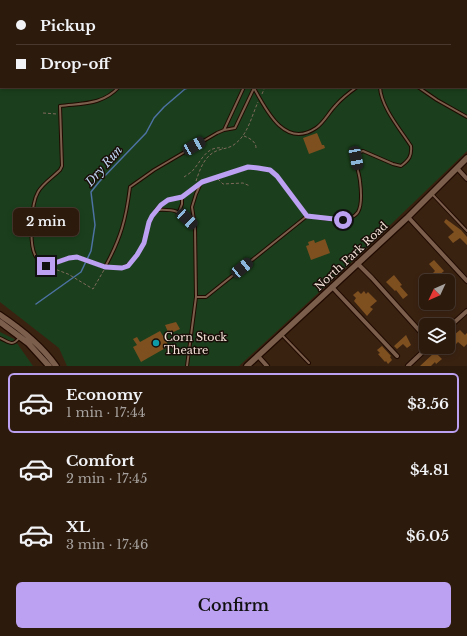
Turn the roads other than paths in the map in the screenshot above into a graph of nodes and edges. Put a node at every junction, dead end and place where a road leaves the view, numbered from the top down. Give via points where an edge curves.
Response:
1 (118, 88) edge
2 (244, 88) edge
3 (254, 88) edge
4 (255, 88) edge
5 (356, 88) edge
6 (380, 88) edge
7 (419, 88) edge
8 (467, 117) edge
9 (224, 130) junction
10 (467, 158) edge
11 (457, 168) junction
12 (467, 179) edge
13 (202, 182) junction
14 (431, 194) junction
15 (182, 197) junction
16 (156, 210) junction
17 (179, 212) junction
18 (307, 216) junction
19 (408, 217) junction
20 (195, 227) junction
21 (467, 231) edge
22 (357, 264) junction
23 (105, 267) junction
24 (467, 281) edge
25 (332, 287) junction
26 (196, 298) junction
27 (467, 311) edge
28 (0, 315) edge
29 (0, 322) edge
30 (455, 322) edge
31 (419, 330) edge
32 (282, 334) junction
33 (20, 337) junction
34 (0, 338) edge
35 (421, 354) edge
36 (258, 356) junction
37 (396, 356) dead end
38 (309, 363) dead end
39 (49, 366) edge
40 (56, 366) edge
41 (187, 366) edge
42 (247, 366) edge
43 (267, 366) edge
44 (408, 366) edge

1 - 23 lane via 105,99 60,106 62,166 38,190 30,237 35,255 46,266 77,257
2 - 9 lane
3 - 9 lane via 235,128
4 - 5 lane via 275,123 291,133 303,134 317,128 336,105
6 - 18 lane via 384,104 411,146 412,154 408,162 401,166 363,151 358,153 358,212 352,218 343,220
7 - 8 lane
9 - 23 lane via 154,170 130,187 121,234
10 - 11 street, North Park Road
11 - 12 street
11 - 14 street, North Park Road
13 - 15 lane
13 - 18 lane via 248,167 270,170
13 - 20 lane via 192,207
14 - 19 street, North Park Road
14 - 21 lane
15 - 16 lane via 168,200
15 - 17 lane
16 - 17 lane
16 - 23 lane via 149,222 144,243 128,266 119,269
17 - 20 lane
18 - 26 lane via 206,297
19 - 22 street, North Park Road
19 - 24 street
20 - 26 lane
22 - 25 street, North Park Road
22 - 31 street
25 - 32 street, North Park Road
25 - 37 street
26 - 41 lane
27 - 30 street
28 - 40 street via 25,333
29 - 33 street
32 - 36 street, North Park Road
32 - 38 lane
33 - 34 lane via 12,343
33 - 39 street
35 - 44 street
36 - 42 street, North Park Road
36 - 43 street

